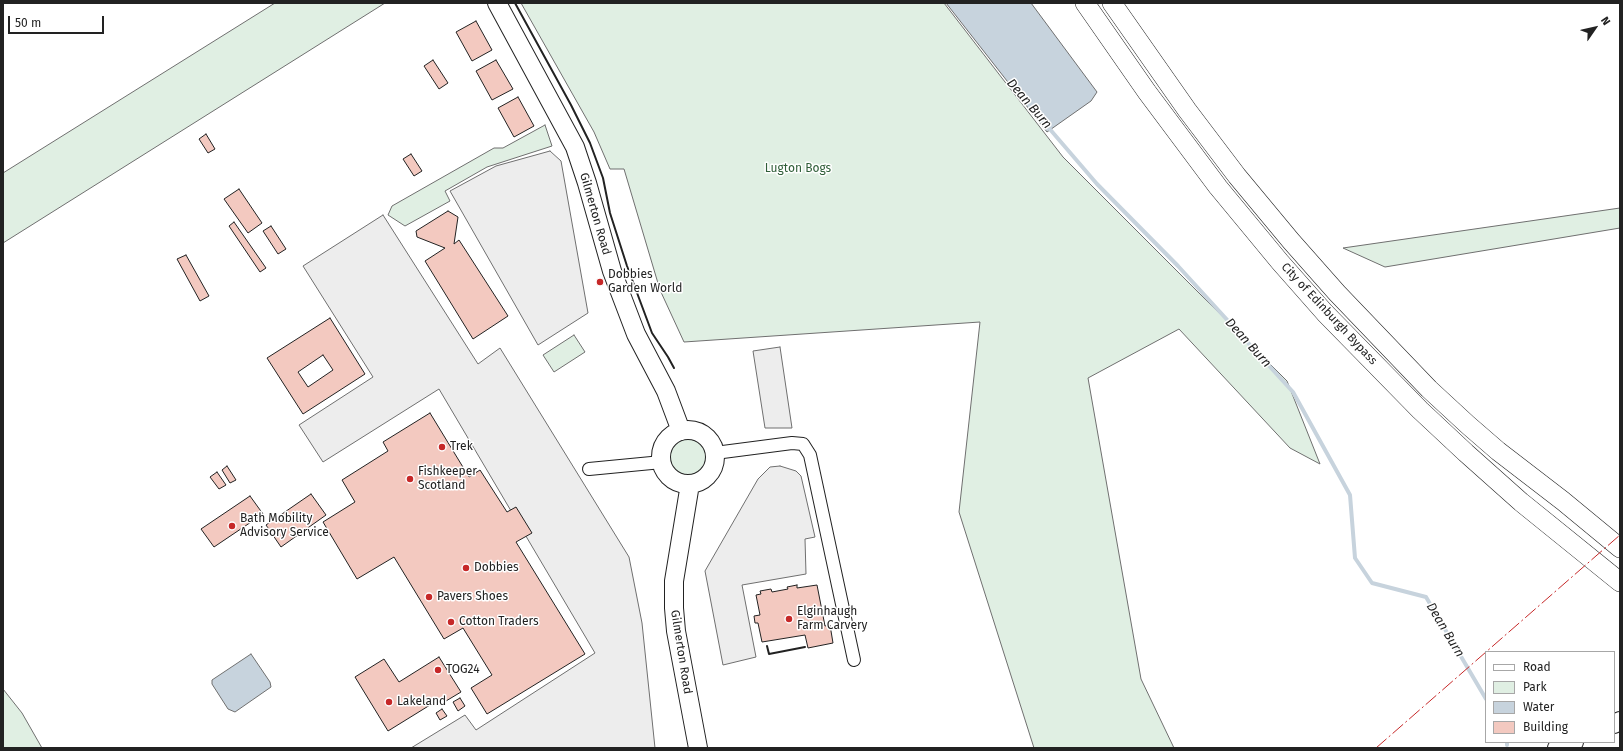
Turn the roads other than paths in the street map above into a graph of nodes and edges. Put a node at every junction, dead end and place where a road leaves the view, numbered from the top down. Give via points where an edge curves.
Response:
1 (497, 3) edge
2 (1085, 3) edge
3 (1112, 3) edge
4 (681, 431) junction
5 (715, 453) junction
6 (662, 462) junction
7 (589, 469) dead end
8 (690, 484) junction
9 (1620, 548) edge
10 (1620, 582) edge
11 (854, 660) dead end
12 (1571, 743) edge
13 (698, 748) edge
14 (1557, 748) edge

1 - 4 main road, Gilmerton Road via 575,147 617,285 636,334 666,391
2 - 10 highway, City of Edinburgh Bypass via 1151,98 1218,187 1325,313 1466,453 1521,502
3 - 9 highway, City of Edinburgh Bypass via 1237,176 1337,293 1468,425
4 - 5 main road via 699,432 707,437
4 - 6 main road via 673,434 665,443 661,454
5 - 8 main road via 712,470 703,479
5 - 11 street via 792,443 803,444 810,455
6 - 7 street
6 - 8 main road via 664,470 675,481
8 - 13 main road, Gilmerton Road via 674,581 674,608
12 - 14 main road

